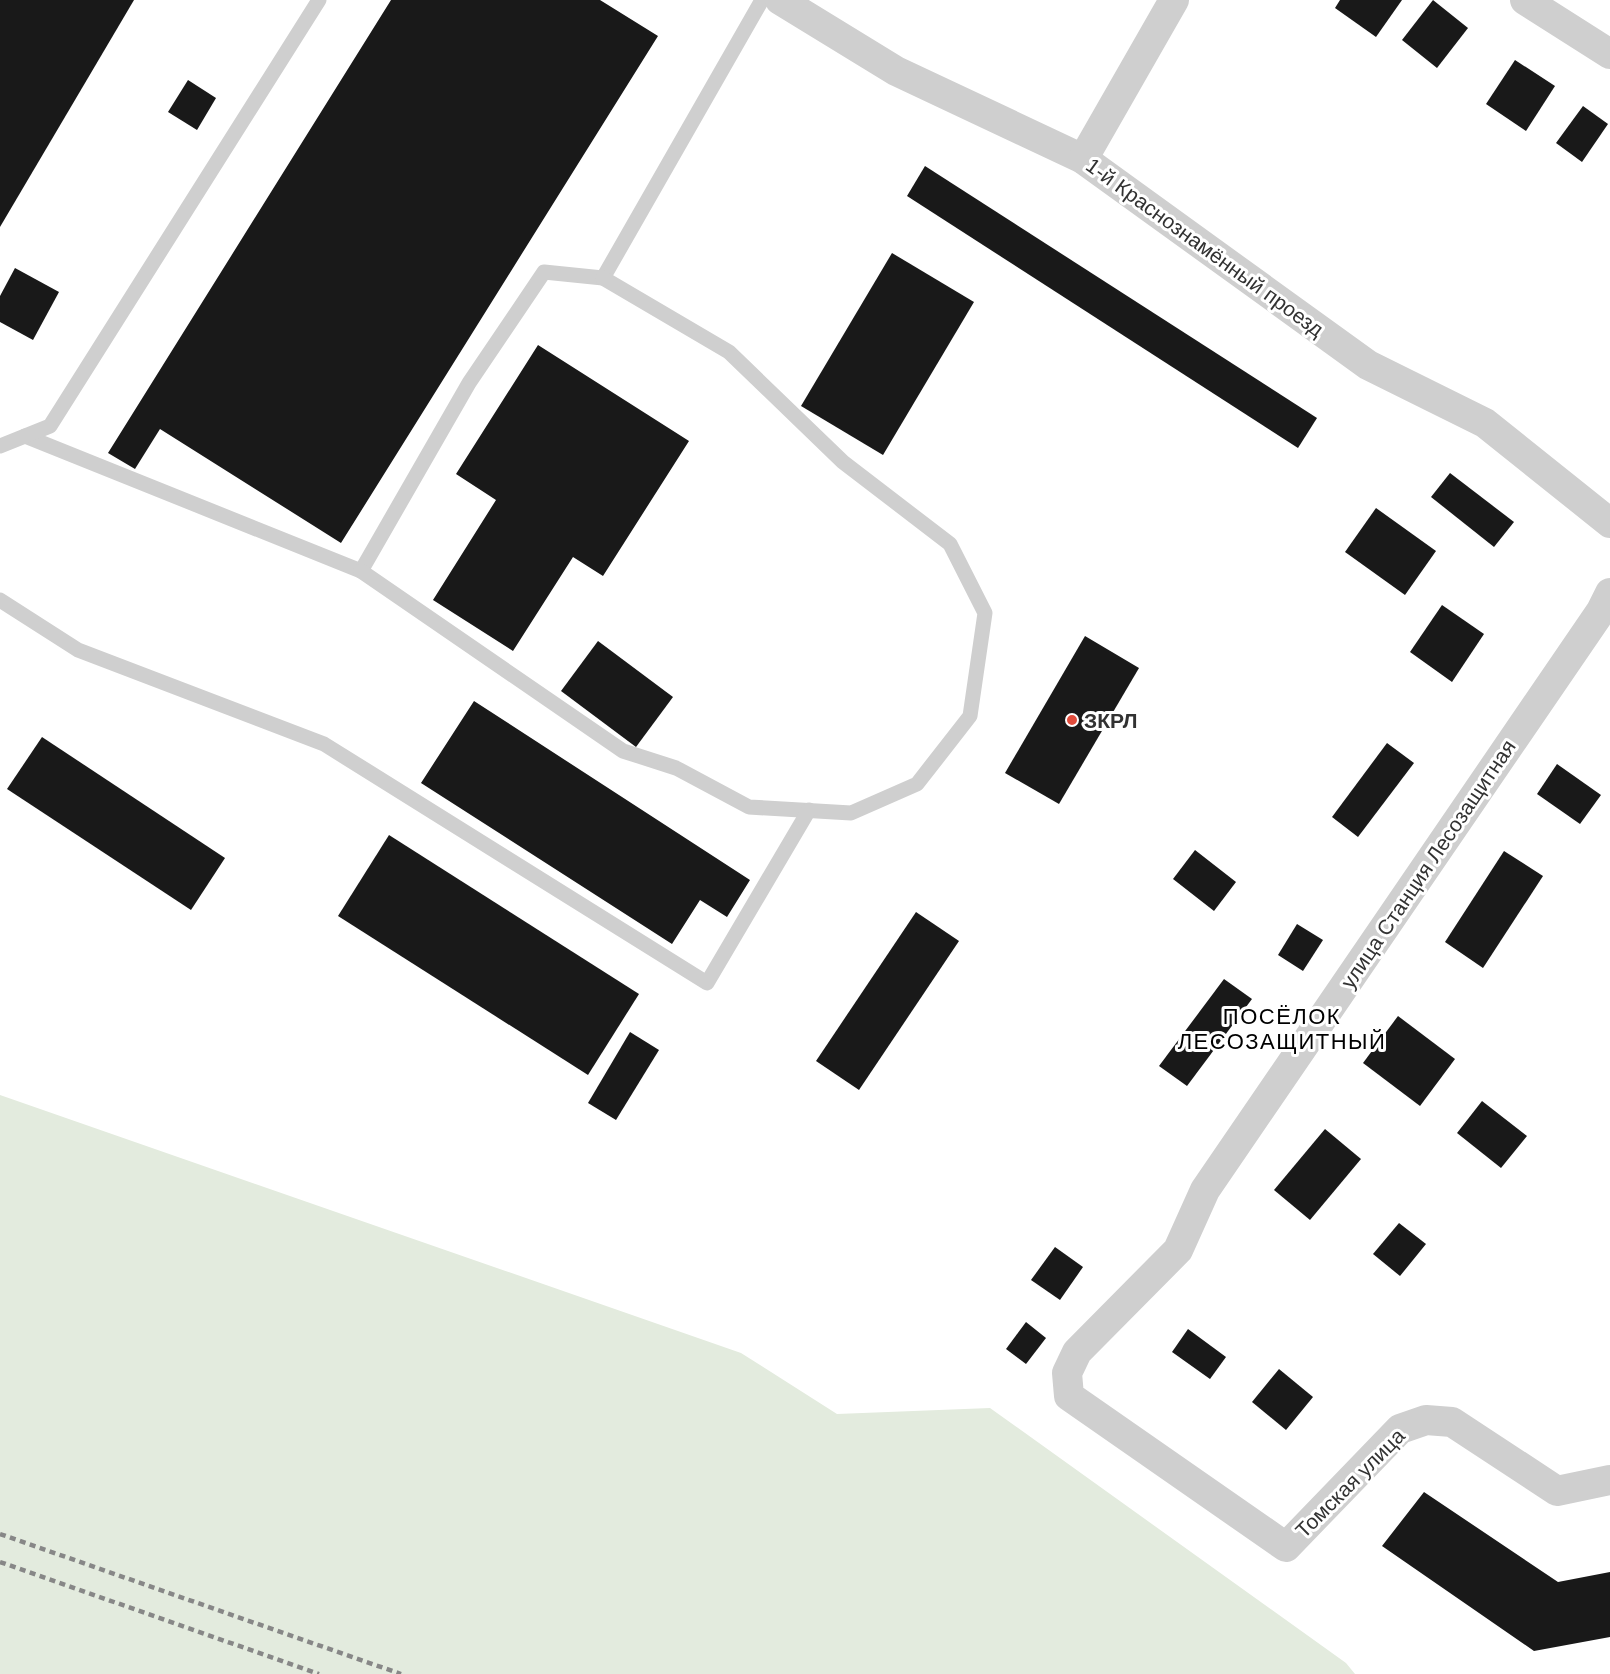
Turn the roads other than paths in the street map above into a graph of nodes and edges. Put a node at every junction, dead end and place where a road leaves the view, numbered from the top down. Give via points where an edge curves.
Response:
1 (319, 0) edge
2 (762, 0) edge
3 (780, 0) edge
4 (1174, 0) edge
5 (1525, 0) edge
6 (1610, 54) edge
7 (1083, 159) junction
8 (603, 278) junction
9 (25, 436) junction
10 (0, 446) edge
11 (1610, 524) edge
12 (361, 571) junction
13 (1610, 593) edge
14 (0, 600) edge
15 (809, 810) junction
16 (1610, 1480) edge
17 (1286, 1547) joint

1 - 9 lane via 50,426
2 - 8 lane
3 - 7 street, 1-й Краснознамённый проезд via 896,71
4 - 7 street
5 - 6 street
7 - 11 street, 1-й Краснознамённый проезд via 1368,365 1485,423
8 - 12 lane via 544,272 469,383
8 - 15 lane via 729,352 843,462 950,544 985,613 969,716 917,784 851,813
9 - 10 lane
9 - 12 lane
12 - 15 lane via 623,751 676,768 749,807
13 - 17 street, улица Станция Лесозащитная via 1205,1190 1178,1250 1077,1352 1067,1373 1069,1396
14 - 15 lane via 78,650 324,744 707,982
16 - 17 street, Томская улица via 1557,1491 1452,1422 1426,1420 1400,1429

